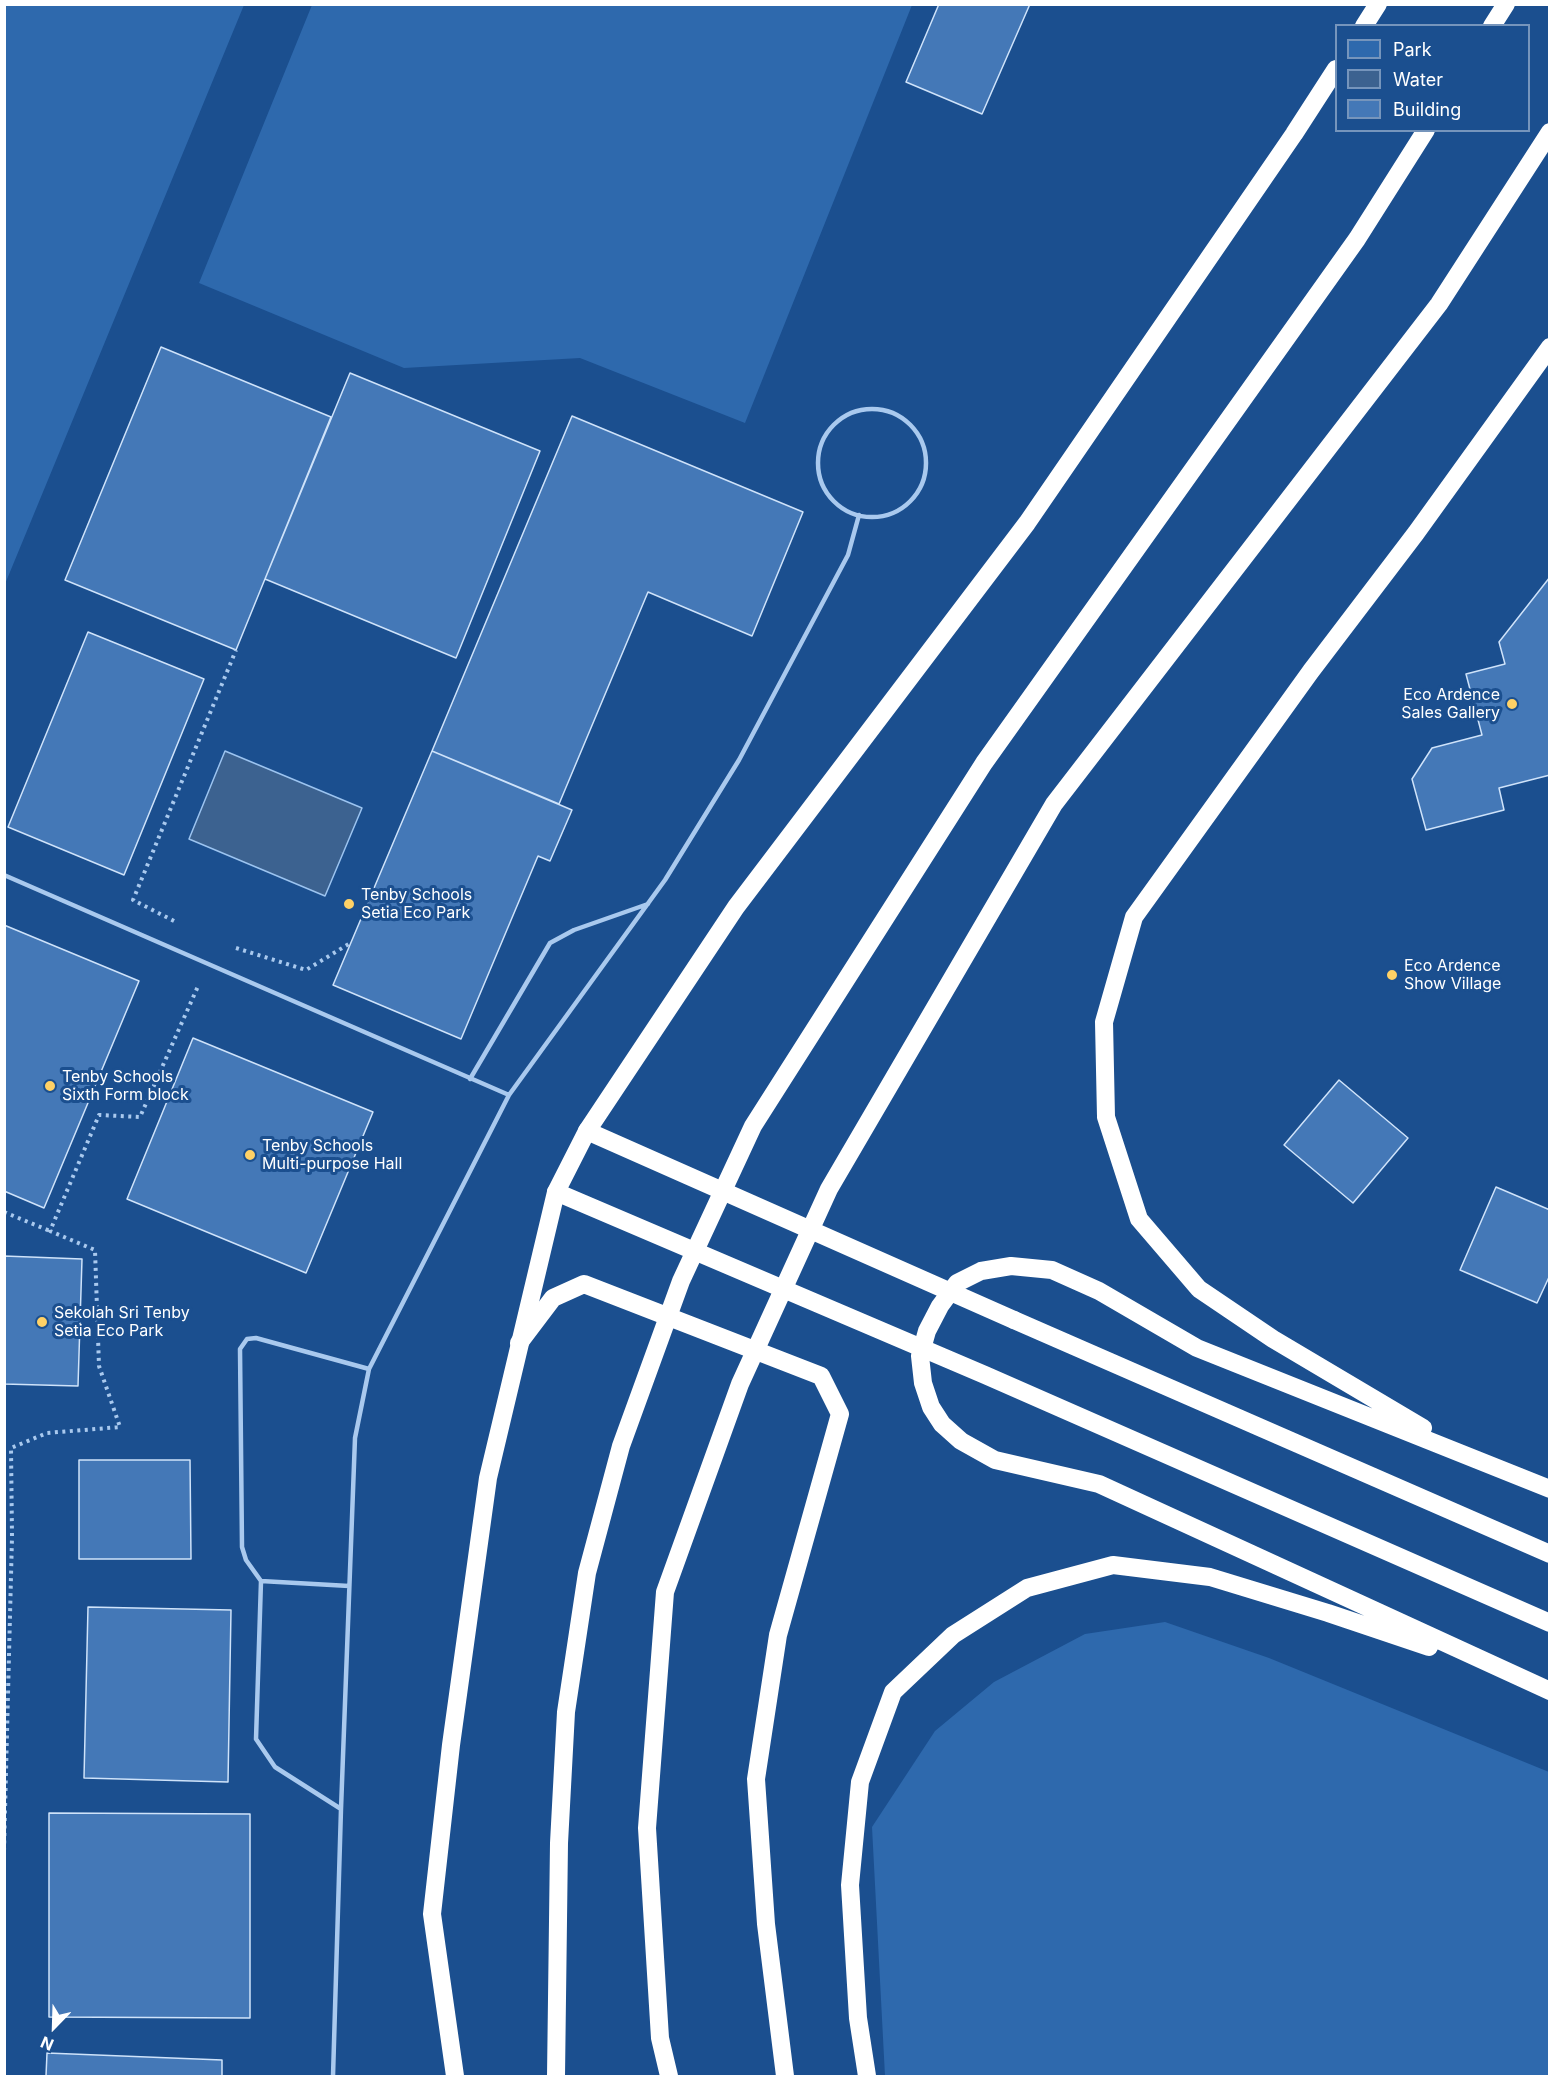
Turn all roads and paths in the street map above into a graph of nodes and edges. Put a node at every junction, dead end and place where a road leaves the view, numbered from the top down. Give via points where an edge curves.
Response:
1 (1378, 4) edge
2 (1506, 4) edge
3 (1365, 24) edge
4 (1493, 24) edge
5 (1335, 71) edge
6 (1425, 132) edge
7 (1550, 132) edge
8 (1550, 347) edge
9 (859, 516) junction
10 (236, 650) dead end
11 (4, 875) edge
12 (648, 904) junction
13 (174, 921) dead end
14 (351, 942) dead end
15 (207, 963) junction
16 (470, 1079) junction
17 (508, 1095) junction
18 (587, 1131) junction
19 (556, 1192) junction
20 (4, 1212) edge
21 (50, 1231) junction
22 (519, 1343) junction
23 (369, 1370) junction
24 (1473, 1457) junction
25 (1550, 1489) edge
26 (1550, 1554) edge
27 (261, 1581) junction
28 (349, 1586) junction
29 (1550, 1623) edge
30 (1521, 1679) junction
31 (1550, 1692) edge
32 (341, 1809) junction
33 (4, 1851) edge
34 (333, 2076) edge
35 (455, 2076) edge
36 (556, 2076) edge
37 (669, 2076) edge
38 (785, 2076) edge
39 (867, 2076) edge

1 - 3 highway
2 - 4 highway
5 - 18 highway via 1028,523 736,907
6 - 36 highway via 1357,239 984,763 753,1126 681,1281 621,1446 587,1573 566,1712 559,1843
7 - 37 highway via 1439,304 1054,804 829,1189 740,1384 665,1592 647,1828 660,2038
8 - 24 highway via 1134,917 1104,1022 1107,1118 1139,1219 1199,1289 1273,1339
9 - 9 lane via 843,508 821,481 820,445 842,417 876,408 894,413 920,436 926,471 921,488 910,502 878,517
9 - 12 lane via 848,555 739,760
10 - 13 path via 133,900
11 - 15 lane
12 - 16 lane via 550,942
12 - 17 lane
14 - 15 path via 306,970 215,942
15 - 16 lane
15 - 21 path via 140,1117 99,1115
16 - 17 lane
17 - 23 lane
18 - 19 highway
18 - 26 highway, bridge
19 - 22 highway, bridge
19 - 29 highway, bridge
20 - 21 path
21 - 33 path via 95,1250 99,1366 120,1427 47,1433 11,1448
22 - 35 highway via 488,1478 432,1914
22 - 38 highway, bridge via 553,1298 584,1284 820,1376 840,1414 778,1635 756,1779 766,1924
23 - 27 lane via 256,1338 247,1340 240,1349 242,1547
23 - 28 lane via 355,1438
24 - 25 highway
24 - 30 highway via 1197,1348 1099,1291 1052,1270 1011,1266 981,1271 957,1283 927,1331 920,1356 931,1407 942,1424 961,1441 995,1460 1099,1485
27 - 28 lane
27 - 32 lane via 256,1739 275,1767
28 - 32 lane
30 - 31 highway
30 - 39 highway via 1210,1577 1113,1565 1027,1588 953,1635 893,1692 860,1782 850,1885 858,2018
32 - 34 lane

